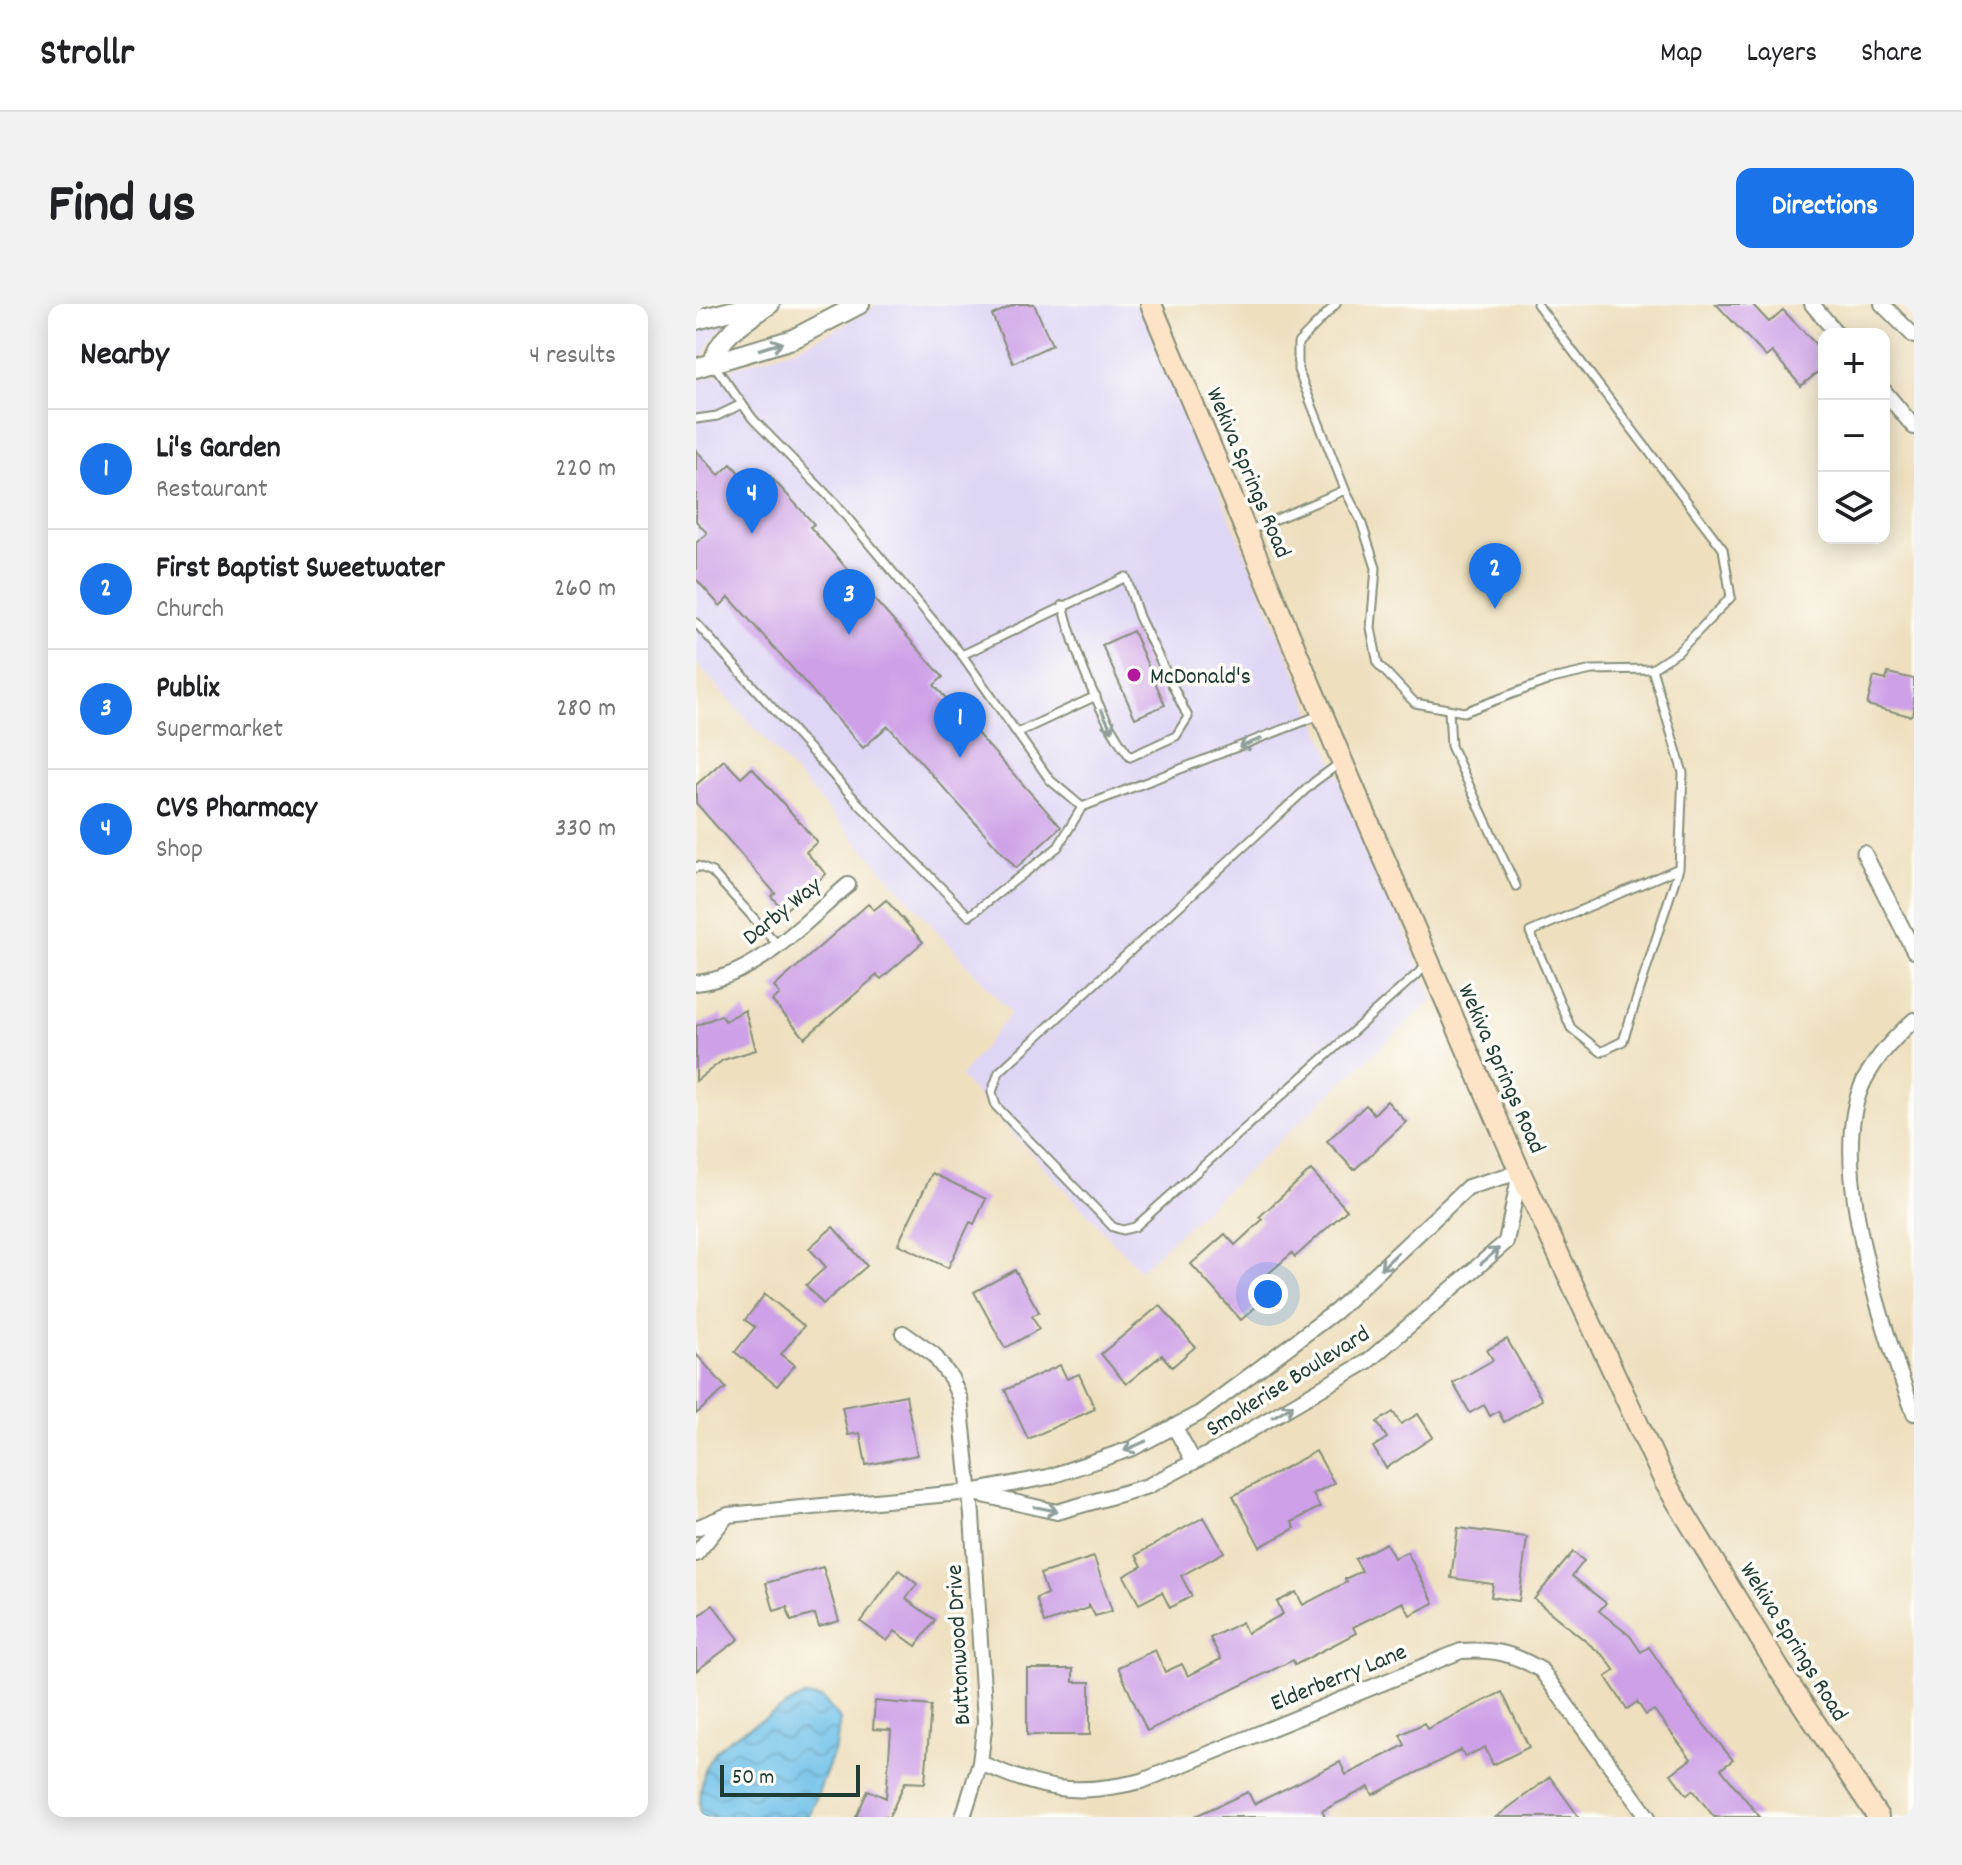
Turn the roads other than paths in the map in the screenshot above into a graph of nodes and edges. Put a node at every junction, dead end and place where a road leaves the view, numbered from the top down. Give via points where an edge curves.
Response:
1 (758, 304) edge
2 (770, 304) edge
3 (860, 304) edge
4 (1151, 304) edge
5 (1336, 304) edge
6 (1537, 304) edge
7 (1812, 304) edge
8 (1882, 304) edge
9 (696, 320) edge
10 (1832, 328) edge
11 (1914, 336) edge
12 (705, 366) edge
13 (1890, 398) edge
14 (742, 404) junction
15 (696, 419) edge
16 (1914, 427) edge
17 (1345, 490) junction
18 (1246, 532) junction
19 (1063, 605) junction
20 (696, 623) edge
21 (962, 655) junction
22 (1652, 669) junction
23 (1096, 696) junction
24 (1449, 710) junction
25 (1322, 714) junction
26 (1017, 733) junction
27 (1342, 761) junction
28 (1082, 807) junction
29 (1864, 853) dead end
30 (696, 868) edge
31 (1679, 868) junction
32 (848, 885) dead end
33 (1516, 886) dead end
34 (778, 945) junction
35 (1914, 951) edge
36 (1429, 963) junction
37 (696, 983) edge
38 (1914, 1020) edge
39 (1520, 1172) junction
40 (903, 1333) dead end
41 (1914, 1413) edge
42 (1174, 1426) junction
43 (1194, 1462) junction
44 (970, 1492) junction
45 (728, 1515) junction
46 (696, 1528) edge
47 (696, 1554) edge
48 (980, 1763) junction
49 (963, 1817) edge
50 (1648, 1817) edge
51 (1878, 1817) edge

1 - 9 street
2 - 12 street via 730,334
12 -> 3 street via 793,339
4 - 18 main road, Wekiva Springs Road
5 - 17 lane via 1298,343 1298,370
6 - 22 lane via 1723,549 1731,597 1678,652
7 - 10 street
8 - 11 street
12 - 14 lane
13 - 16 street
14 - 15 lane
14 - 21 lane via 835,503
17 - 18 lane
17 - 24 lane via 1376,568 1371,628 1378,664 1415,703
18 - 25 main road, Wekiva Springs Road
19 - 21 lane
19 - 23 lane via 1075,650
23 -> 19 lane via 1110,730 1130,757 1176,736 1188,717 1139,617 1126,577
20 - 28 lane via 859,804 969,916 1058,847
21 - 26 lane
22 - 24 lane via 1592,670 1464,712
22 - 31 lane via 1683,773
23 - 26 lane
24 - 33 lane via 1451,746
25 - 27 main road, Wekiva Springs Road
25 -> 28 lane
26 - 28 lane via 1050,780
27 - 36 main road, Wekiva Springs Road
27 - 36 lane via 999,1072 992,1092 996,1106 1113,1227 1135,1227
29 - 35 street
30 - 34 lane via 712,872
31 - 31 lane via 1623,1041 1601,1052 1571,1028 1530,932
32 - 34 street, Darby Way
34 - 37 street, Darby Way via 743,969
36 - 39 main road, Wekiva Springs Road
38 - 41 street via 1884,1048 1863,1083 1852,1124 1851,1158 1857,1216 1894,1359
39 -> 42 street, Smokerise Boulevard via 1468,1187 1336,1311 1200,1413
43 -> 39 street, Smokerise Boulevard via 1368,1361 1506,1242
39 - 51 main road, Wekiva Springs Road via 1665,1482 1779,1669
40 - 44 street, Buttonwood Drive via 933,1354 960,1399
42 - 43 street
42 -> 44 street, Smokerise Boulevard via 1133,1448 1048,1477
44 -> 43 street, Smokerise Boulevard via 1057,1512 1148,1486
44 - 45 street, Smokerise Boulevard
44 - 48 street, Buttonwood Drive via 985,1721
45 - 46 street, Smokerise Boulevard
45 - 47 street
48 - 49 street, Buttonwood Drive
48 - 50 street, Elderberry Lane via 1064,1791 1142,1781 1451,1655 1493,1649 1541,1670

